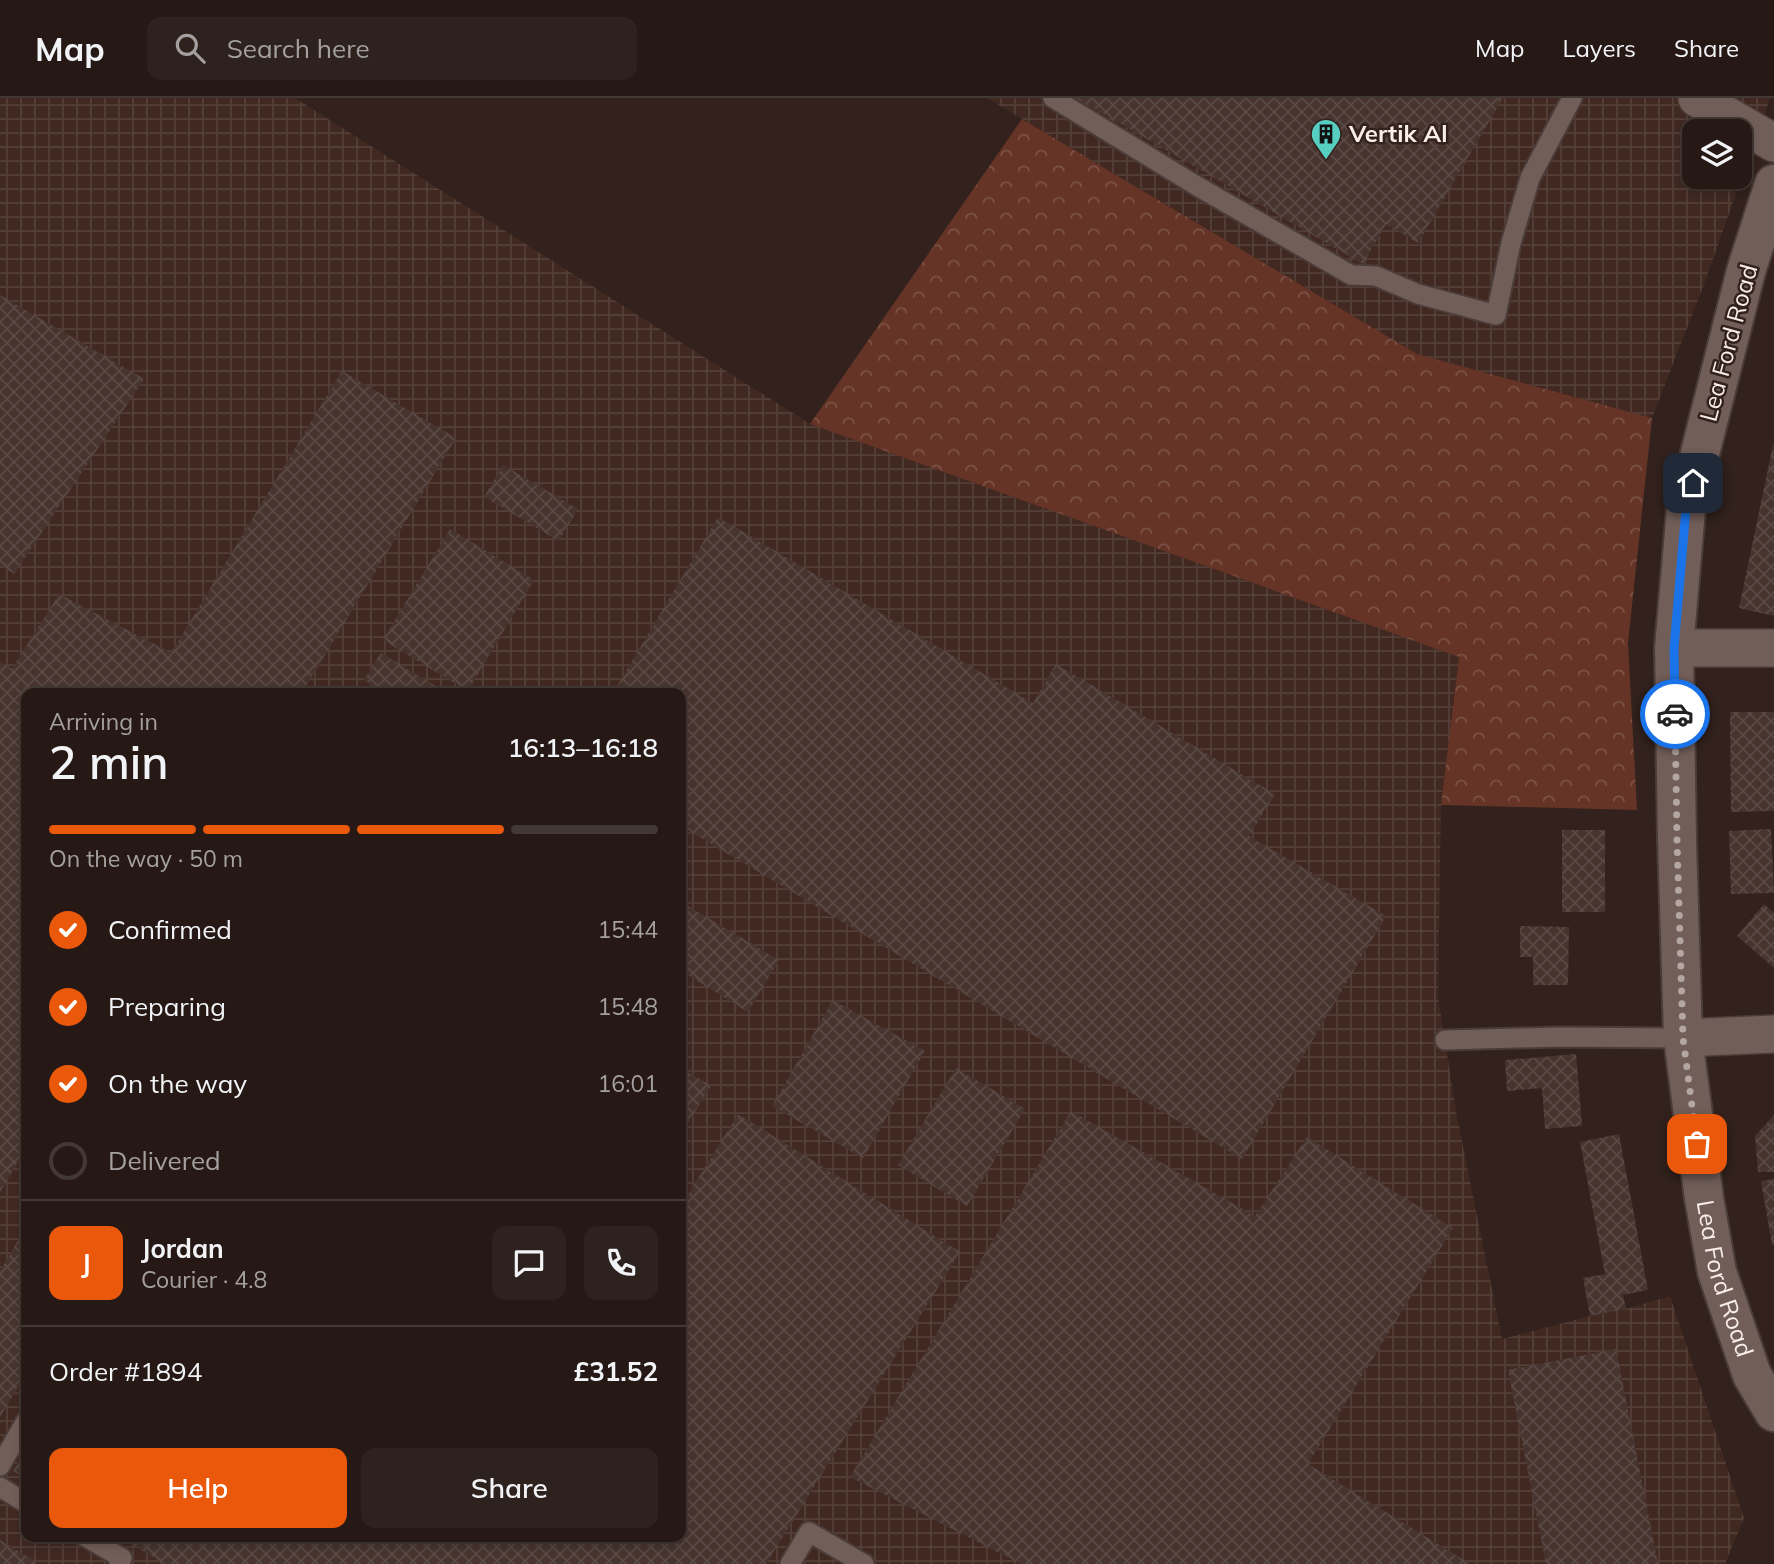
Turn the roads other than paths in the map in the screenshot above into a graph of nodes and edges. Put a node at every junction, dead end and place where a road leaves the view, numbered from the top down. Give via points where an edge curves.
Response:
1 (1053, 98) edge
2 (1572, 98) edge
3 (1697, 98) edge
4 (1774, 143) edge
5 (1774, 184) edge
6 (1674, 648) junction
7 (1774, 648) edge
8 (1774, 1034) edge
9 (1683, 1038) junction
10 (1445, 1041) dead end
11 (1774, 1412) edge
12 (21, 1430) edge
13 (0, 1466) edge
14 (0, 1488) edge
15 (21, 1500) edge
16 (93, 1542) edge
17 (124, 1562) edge
18 (790, 1564) edge
19 (864, 1564) edge

1 - 2 lane via 1351,275 1376,276 1418,294 1496,315 1530,178
3 - 4 street
5 - 6 street, Lea Ford Road via 1746,271 1686,509
6 - 7 street
6 - 9 street, Lea Ford Road
8 - 9 street
9 - 10 lane
9 - 11 street, Lea Ford Road via 1717,1272 1752,1375
12 - 13 lane
14 - 15 lane
16 - 17 lane
18 - 19 lane via 808,1532

